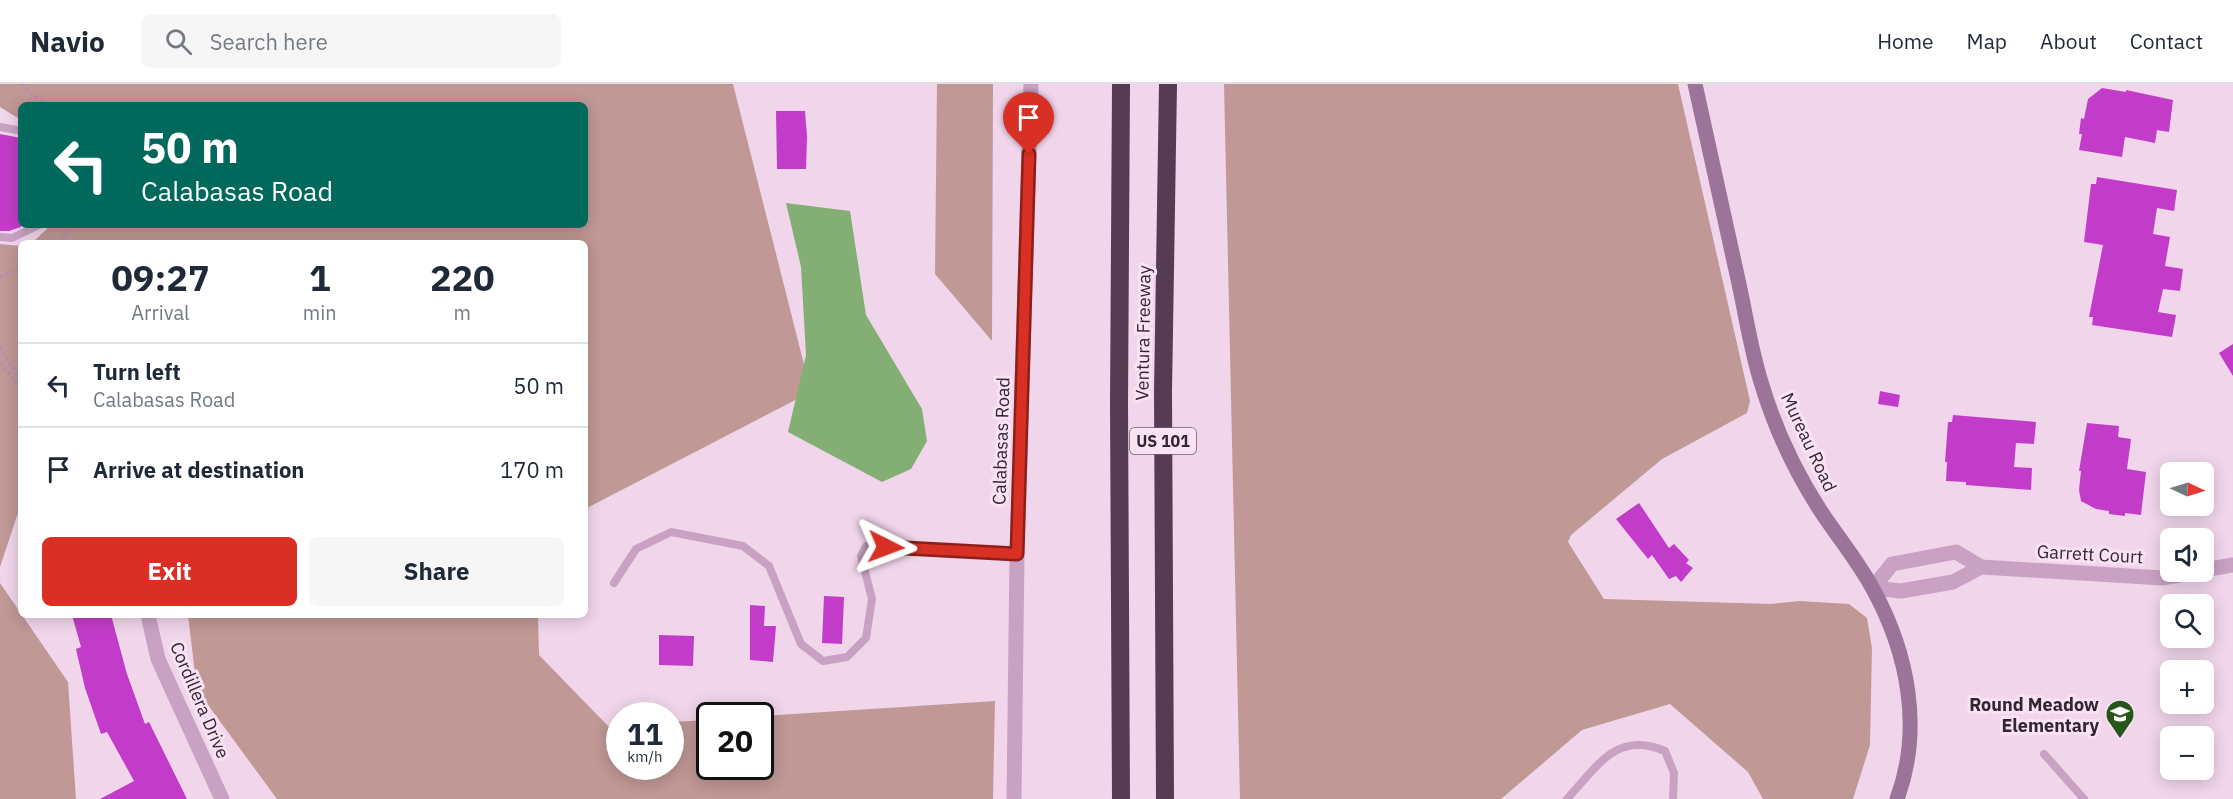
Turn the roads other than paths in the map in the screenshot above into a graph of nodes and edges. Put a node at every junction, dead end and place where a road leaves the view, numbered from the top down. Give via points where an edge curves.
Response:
1 (1031, 84) edge
2 (1121, 84) edge
3 (1168, 84) edge
4 (1695, 84) edge
5 (0, 126) edge
6 (18, 129) edge
7 (33, 228) edge
8 (0, 237) edge
9 (1017, 554) junction
10 (2233, 565) edge
11 (1981, 567) junction
12 (2214, 568) edge
13 (2160, 578) edge
14 (614, 583) dead end
15 (1873, 588) junction
16 (149, 618) edge
17 (2044, 754) dead end
18 (222, 799) edge
19 (1014, 799) edge
20 (1121, 799) edge
21 (1165, 799) edge
22 (1567, 799) edge
23 (1673, 799) edge
24 (1897, 799) edge
25 (2084, 799) edge

1 - 9 street, Calabasas Road
2 - 20 highway, Ventura Freeway / US 101
3 - 21 highway, Ventura Freeway / US 101 via 1163,392
4 - 15 main road, Mureau Road via 1760,381 1790,457 1818,508
5 - 6 lane
7 - 8 lane via 12,238
9 - 14 lane via 866,546 861,556 872,599 866,638 847,657 823,661 801,644 769,566 742,546 671,532 636,549
9 - 19 street, Calabasas Road
10 - 12 street
11 - 13 street, Garrett Court
11 - 15 street via 1953,582 1901,591
11 - 15 street, Garrett Court via 1956,552 1892,564
15 - 24 main road, Mureau Road via 1893,633 1911,711 1906,769
16 - 18 street, Cordillera Drive via 158,659
17 - 25 lane
22 - 23 lane via 1613,751 1649,744 1665,751 1674,773

